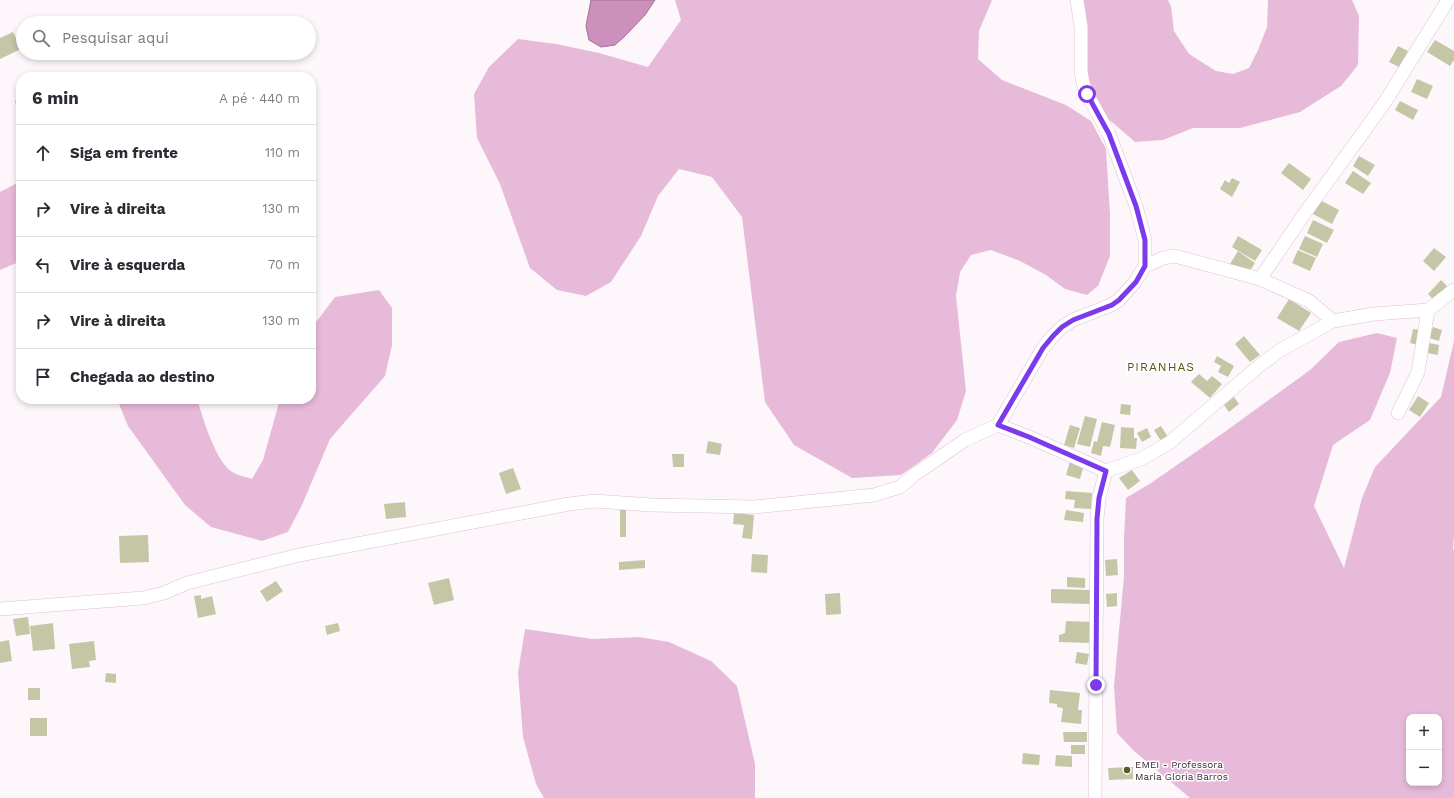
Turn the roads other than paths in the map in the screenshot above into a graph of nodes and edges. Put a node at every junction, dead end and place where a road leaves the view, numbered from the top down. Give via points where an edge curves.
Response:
1 (1076, 0) edge
2 (1448, 0) edge
3 (1145, 266) junction
4 (1260, 279) junction
5 (1454, 290) edge
6 (1428, 310) junction
7 (1333, 321) junction
8 (1398, 413) dead end
9 (998, 425) junction
10 (1106, 471) junction
11 (0, 609) edge
12 (1095, 798) edge

1 - 3 street via 1081,27 1081,72 1087,94 1109,134 1136,206 1145,240
2 - 4 street via 1385,102
3 - 4 street via 1175,256
3 - 9 street via 1136,282 1119,300 1073,320 1053,336 1043,348
4 - 7 street via 1309,301
5 - 6 street
6 - 7 street via 1374,314
6 - 8 street via 1418,372
7 - 10 street via 1279,351 1169,443 1142,459
9 - 10 street
9 - 11 street via 965,440 900,487 874,496 754,507 651,506 596,501 569,504 299,555 187,583 164,593 143,598
10 - 12 street via 1097,519

